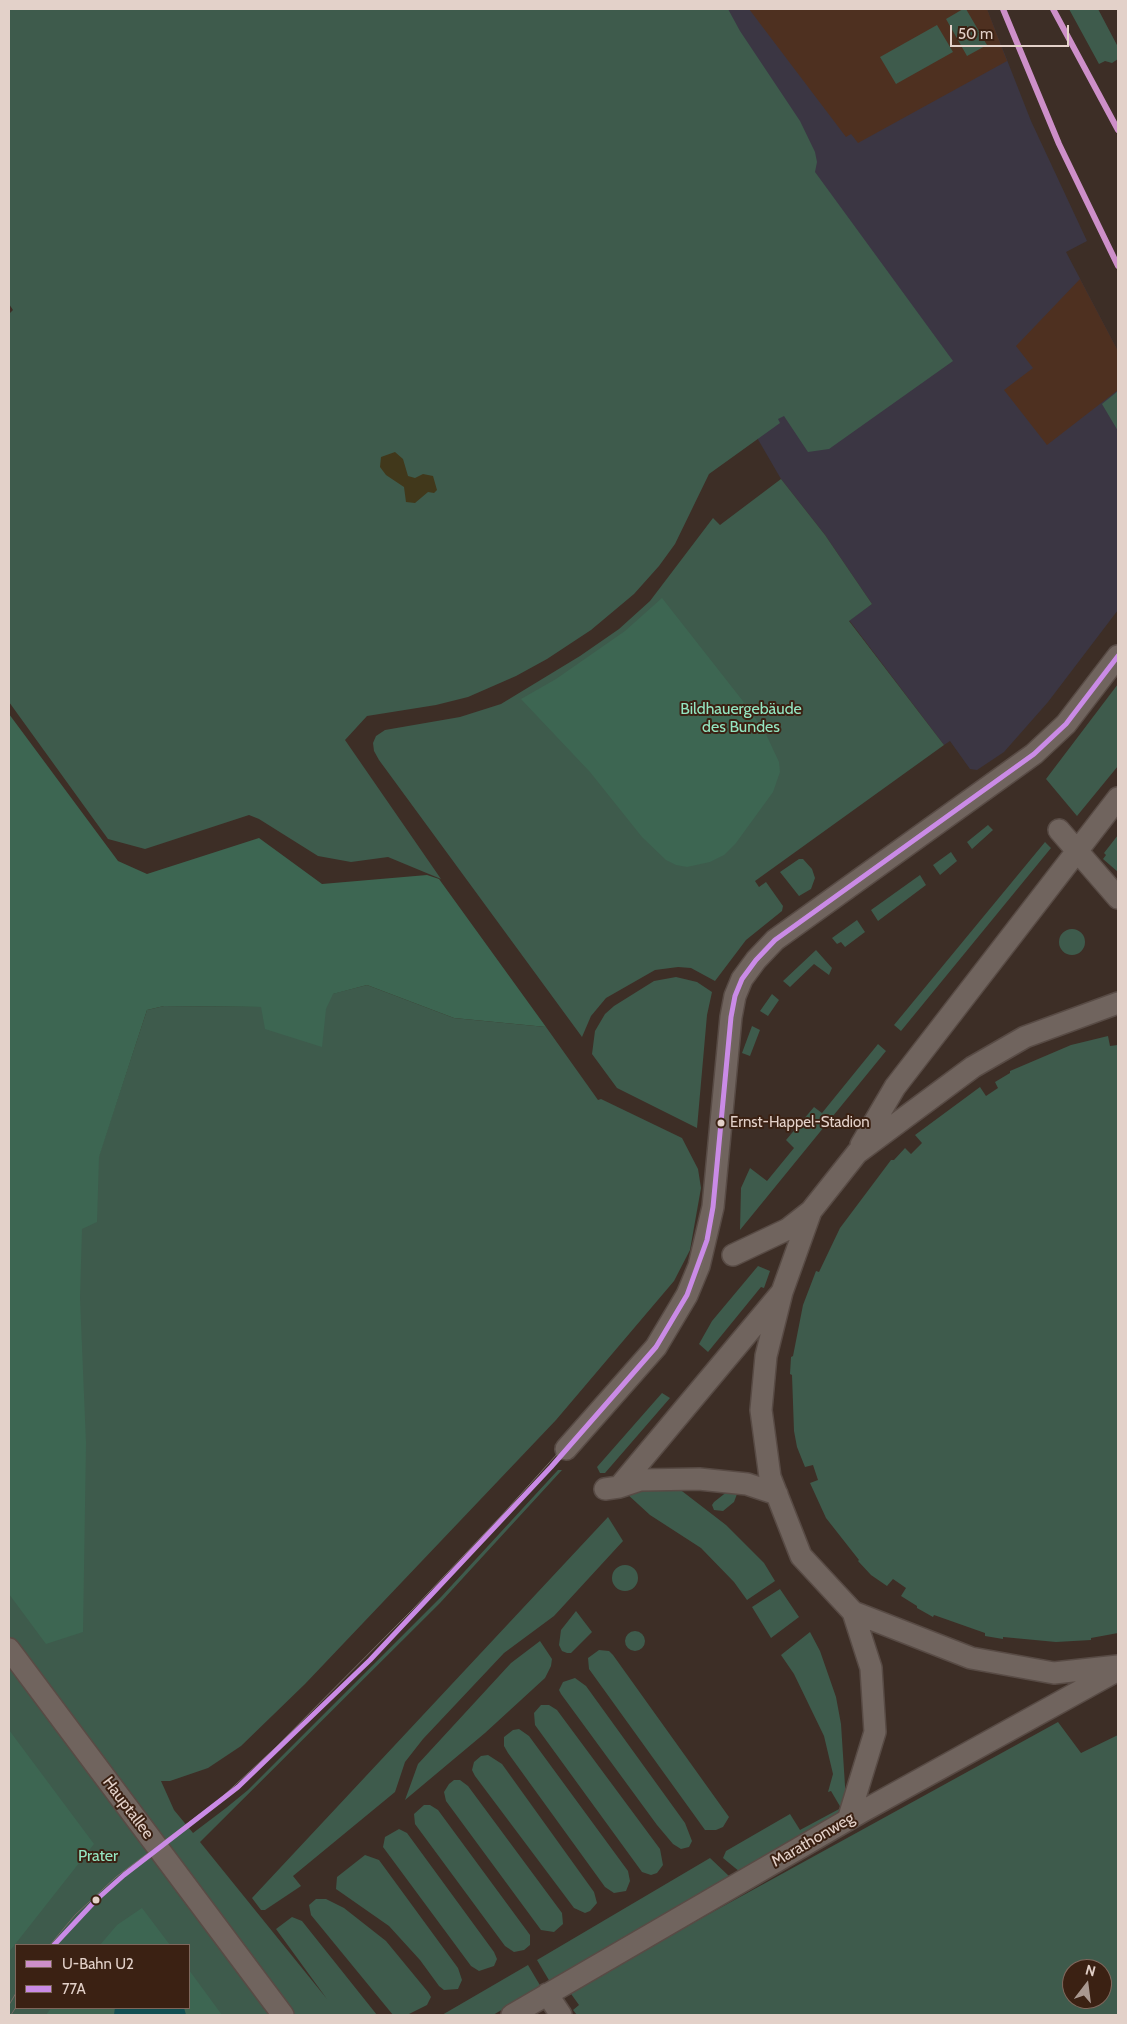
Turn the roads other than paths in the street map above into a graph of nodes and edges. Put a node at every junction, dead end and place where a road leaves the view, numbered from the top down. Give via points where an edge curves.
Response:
1 (1118, 656) edge
2 (1118, 798) edge
3 (1059, 830) dead end
4 (1077, 850) junction
5 (1118, 898) edge
6 (1118, 1003) edge
7 (856, 1154) junction
8 (811, 1211) junction
9 (733, 1255) dead end
10 (782, 1292) junction
11 (566, 1449) dead end
12 (776, 1494) junction
13 (853, 1612) junction
14 (9, 1649) edge
15 (1118, 1666) edge
16 (1118, 1670) edge
17 (848, 1820) junction
18 (547, 1994) junction
19 (283, 2015) edge
20 (512, 2015) edge
21 (561, 2015) edge

1 - 11 street via 1066,724 1034,754 775,940 742,979 731,1017 713,1207 699,1266 683,1303 656,1347
2 - 4 street
3 - 4 street
4 - 5 street
4 - 7 street via 895,1087
6 - 7 street via 1025,1037 973,1068
7 - 8 street
8 - 9 street via 788,1229
8 - 10 street
10 - 12 street via 766,1356 761,1410 770,1477
10 - 12 street via 612,1488 640,1480 699,1479 747,1484
12 - 13 street via 801,1556
13 - 15 street via 971,1658 1054,1673
13 - 17 street via 871,1668 874,1732
14 - 19 street, Hauptallee
16 - 17 street, Marathonweg
17 - 18 street, Marathonweg
18 - 20 street, Marathonweg
18 - 21 street

